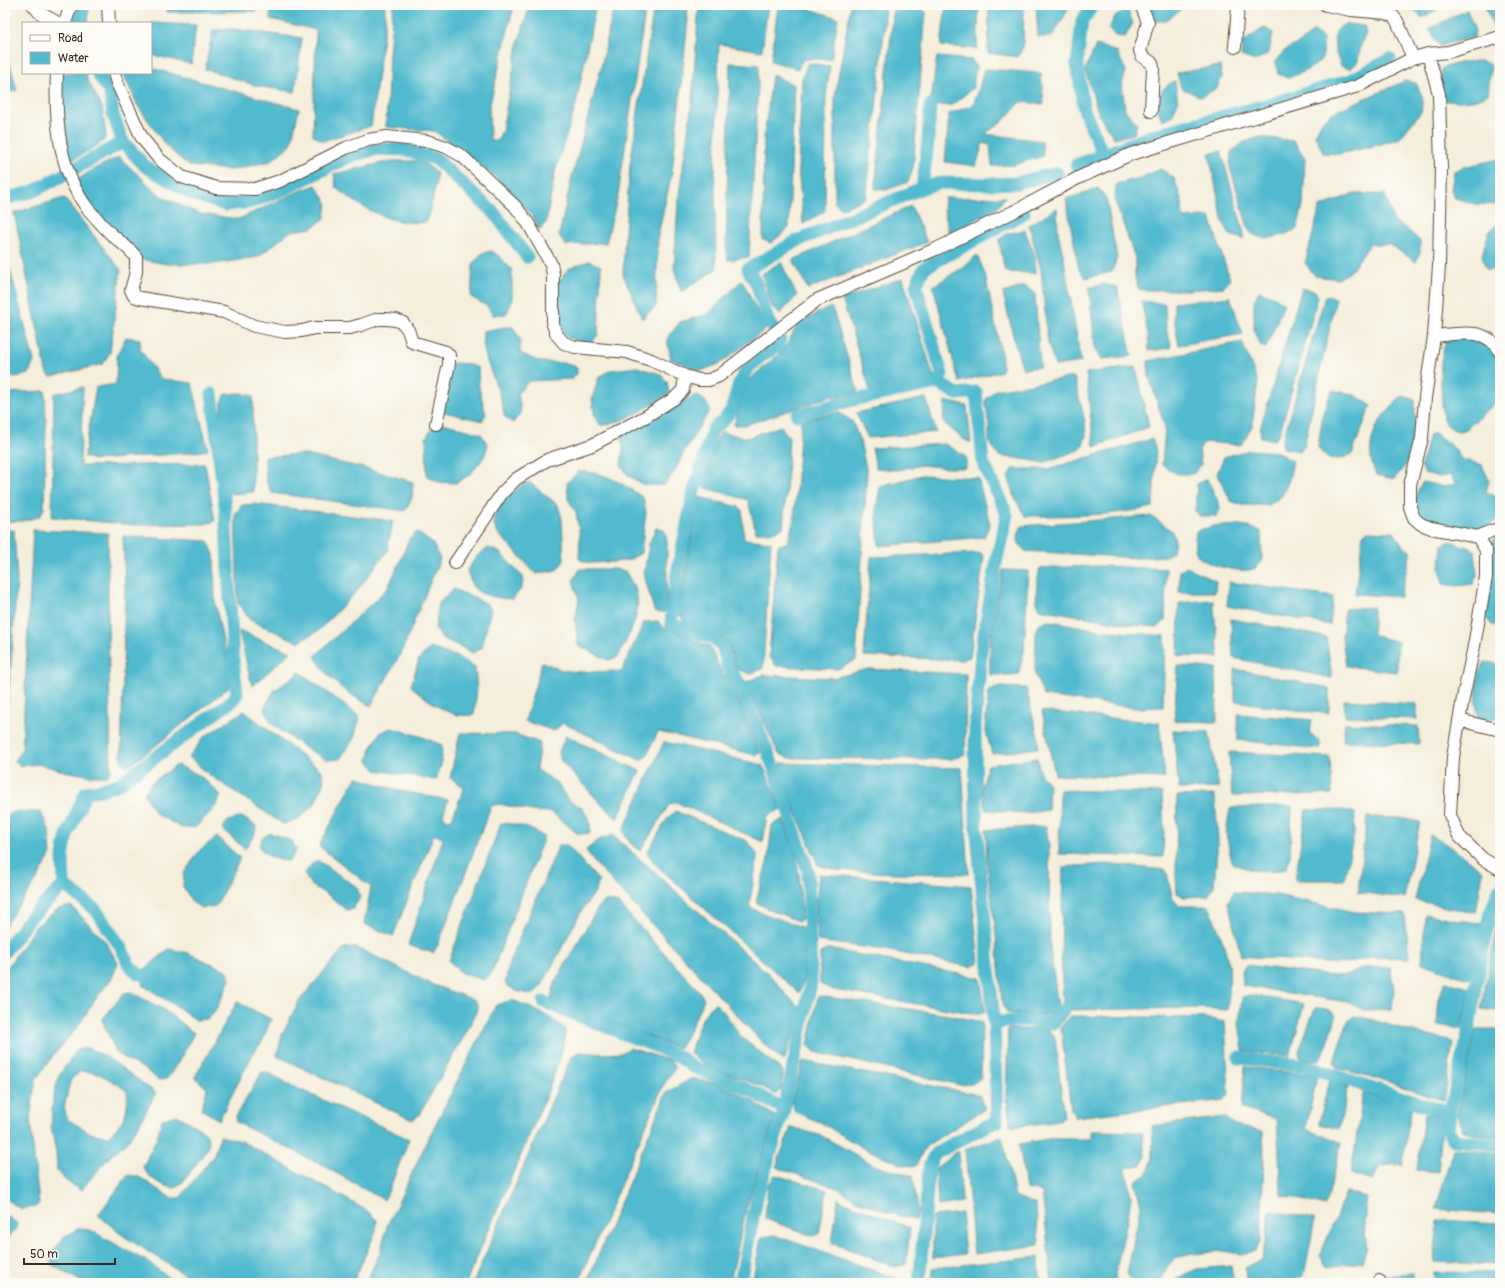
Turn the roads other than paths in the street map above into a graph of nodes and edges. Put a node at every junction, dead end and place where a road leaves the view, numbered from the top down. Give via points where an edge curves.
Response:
1 (33, 5) edge
2 (71, 5) edge
3 (108, 5) edge
4 (1140, 5) edge
5 (1238, 5) edge
6 (1326, 5) edge
7 (56, 22) edge
8 (64, 22) edge
9 (109, 22) edge
10 (1500, 37) edge
11 (1235, 47) dead end
12 (1428, 54) junction
13 (1413, 58) junction
14 (57, 74) edge
15 (114, 74) edge
16 (1151, 111) dead end
17 (1434, 336) junction
18 (1500, 352) edge
19 (685, 376) junction
20 (436, 424) dead end
21 (1500, 521) edge
22 (1496, 530) edge
23 (1478, 537) junction
24 (455, 563) dead end
25 (1459, 720) junction
26 (1500, 730) edge
27 (1500, 870) edge

1 - 7 street via 40,13
2 - 8 street
3 - 9 street
4 - 16 street via 1148,22 1140,51 1142,56 1152,63 1153,68
5 - 11 street
6 - 13 street via 1393,16
10 - 12 street via 1448,52
12 - 13 street
12 - 17 street via 1439,94 1441,168 1439,266
13 - 19 street via 1358,86 1131,154 936,249 810,304 719,376 709,380
14 - 20 street via 58,127 64,160 73,184 87,208 136,257 136,272 131,290 134,296 224,312 254,326 285,332 314,328 350,328 378,319 396,320 403,323 412,342 449,355
15 - 19 street via 119,90 142,138 159,159 182,177 216,188 255,189 280,181 346,148 374,139 387,137 427,141 446,147 462,156 528,223 551,264 553,325 564,343 575,347 627,352
17 - 18 street via 1481,334 1491,339
17 - 23 street via 1422,438 1410,485 1410,507 1414,518 1421,524
19 - 24 street via 683,390 645,417 592,444 547,460 516,479 502,493
21 - 22 street
22 - 23 street
23 - 25 street via 1486,550 1486,577
25 - 26 street
25 - 27 street via 1453,757 1450,815 1459,836 1482,859

